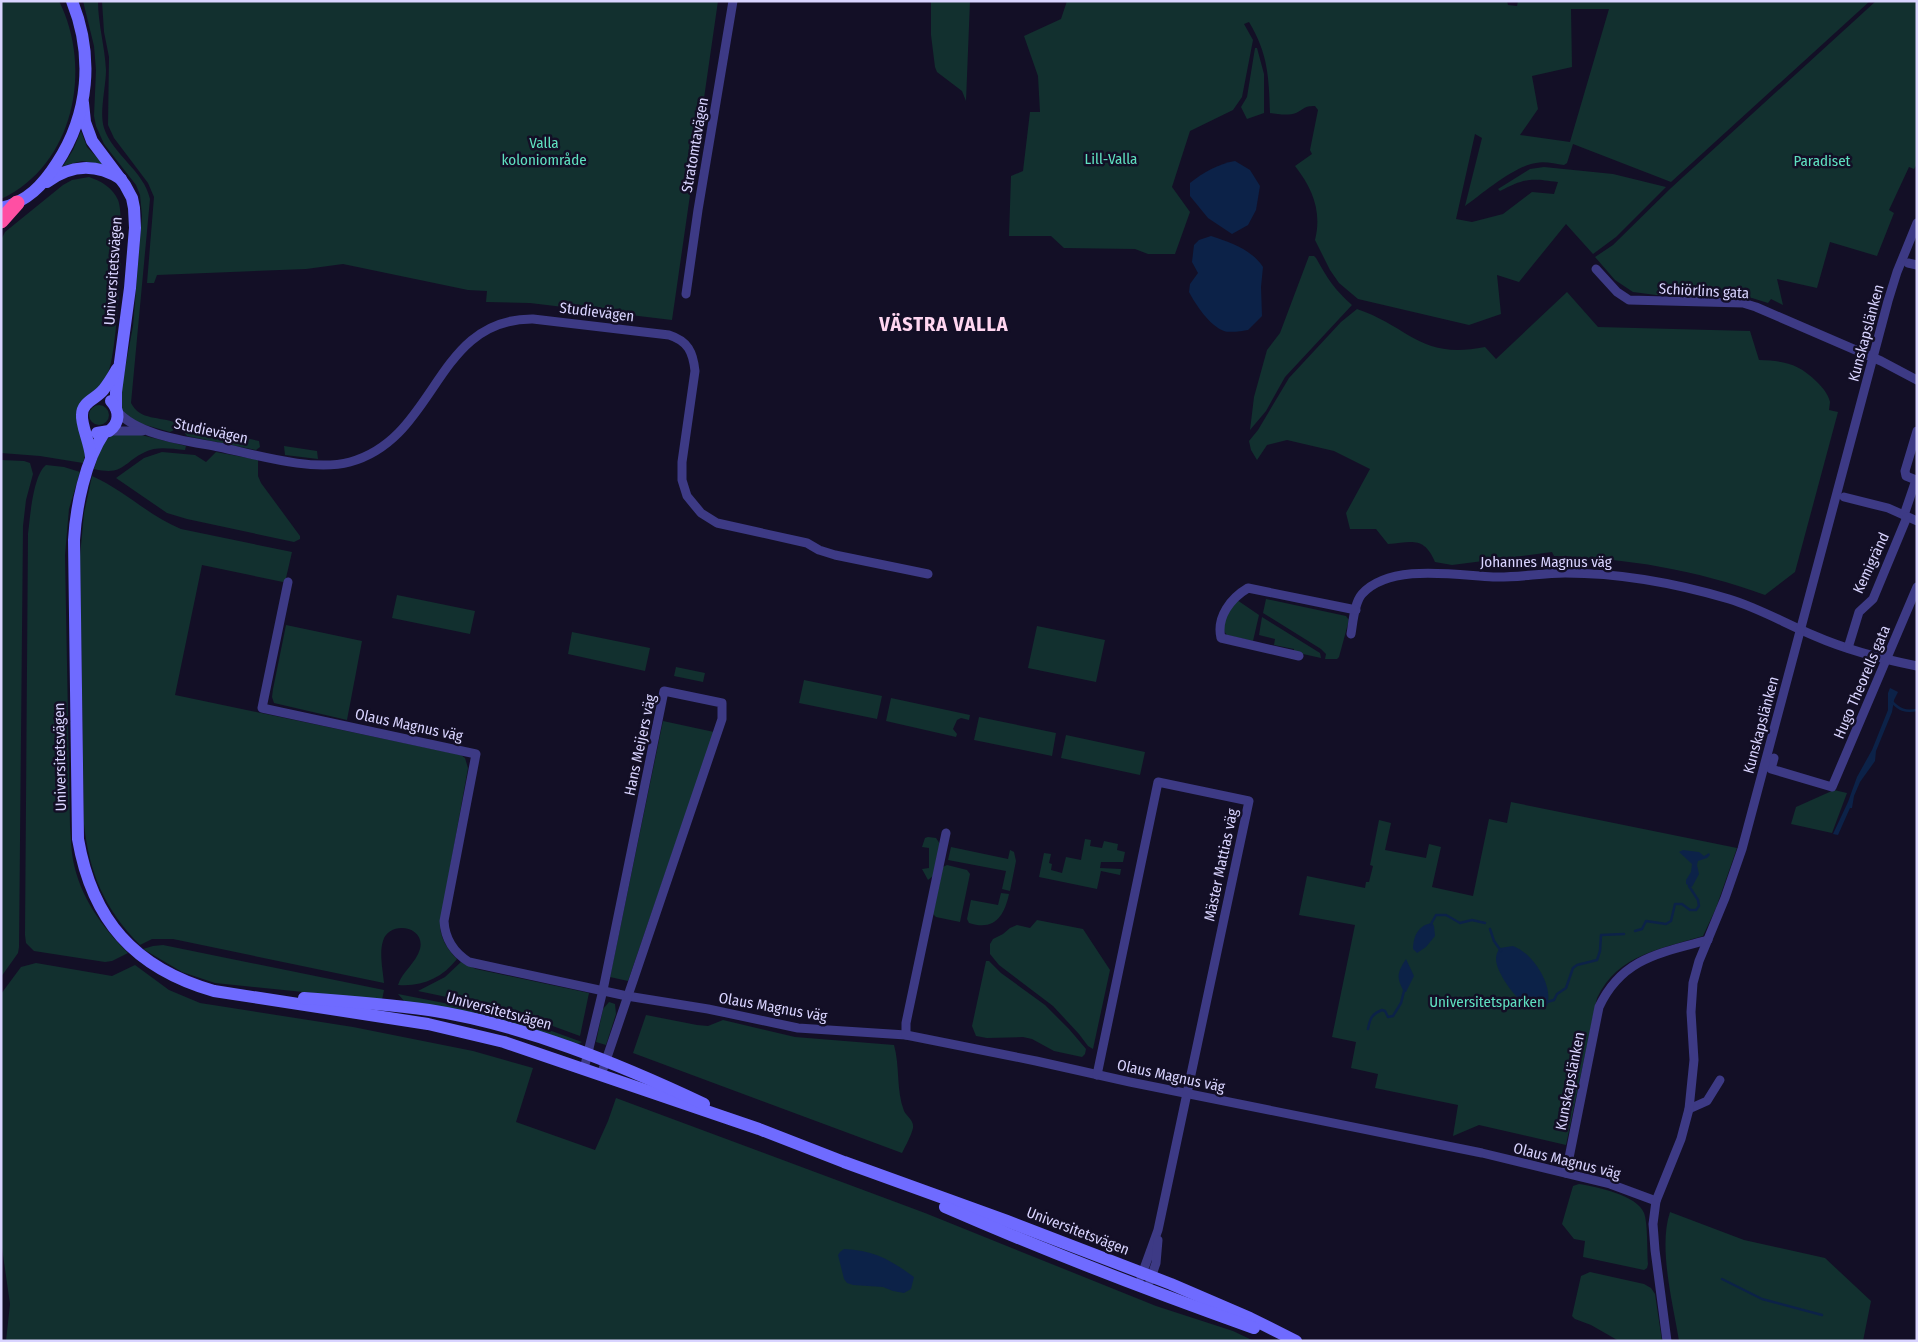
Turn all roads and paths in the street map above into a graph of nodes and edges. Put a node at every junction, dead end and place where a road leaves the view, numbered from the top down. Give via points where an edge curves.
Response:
1 (72, 1) edge
2 (77, 1) edge
3 (733, 1) edge
4 (78, 17) junction
5 (83, 103) junction
6 (123, 181) junction
7 (35, 190) junction
8 (17, 203) junction
9 (1, 208) edge
10 (1, 221) edge
11 (1917, 223) edge
12 (1596, 269) dead end
13 (686, 294) dead end
14 (1873, 358) junction
15 (120, 365) junction
16 (1917, 380) edge
17 (94, 398) junction
18 (116, 409) junction
19 (85, 426) junction
20 (1917, 431) edge
21 (106, 432) junction
22 (150, 432) junction
23 (91, 459) junction
24 (1844, 497) dead end
25 (1906, 516) junction
26 (1917, 520) edge
27 (928, 574) dead end
28 (288, 582) dead end
29 (1917, 587) edge
30 (1356, 610) junction
31 (1802, 629) junction
32 (1351, 634) dead end
33 (1848, 648) junction
34 (1299, 656) dead end
35 (1886, 659) junction
36 (1917, 666) edge
37 (1774, 758) dead end
38 (946, 833) dead end
39 (1708, 940) junction
40 (603, 990) junction
41 (214, 991) junction
42 (627, 996) junction
43 (906, 1035) junction
44 (588, 1055) junction
45 (605, 1062) junction
46 (584, 1069) junction
47 (601, 1075) junction
48 (1097, 1075) junction
49 (1720, 1080) dead end
50 (1187, 1094) junction
51 (1689, 1109) junction
52 (759, 1129) junction
53 (1566, 1173) junction
54 (1656, 1201) junction
55 (1145, 1281) junction
56 (1288, 1341) edge
57 (1296, 1341) edge
58 (1667, 1341) edge

1 - 4 main road
2 - 4 street
3 - 13 street, Stratomtavägen
4 - 5 main road via 85,58
5 - 6 main road, Universitetsvägen via 92,141
5 - 7 main road via 62,155
6 - 7 main road via 104,171 81,168 57,176
6 - 15 main road, Universitetsvägen via 132,198 135,223
7 - 8 main road
8 - 9 main road
8 - 10 highway
11 - 14 street, Kunskapslänken via 1897,272
12 - 14 street, Schiörlins gata via 1629,300 1743,303
14 - 16 street, Schiörlins gata
14 - 31 street, Kunskapslänken
15 - 17 main road, Universitetsvägen via 104,390
15 - 18 main road, Universitetsvägen
17 - 18 main road via 107,399
17 - 19 main road via 83,408
18 - 21 main road via 117,421
18 - 22 street, Studievägen via 128,422
19 - 21 main road via 93,432
19 - 23 main road, Universitetsvägen
20 - 25 street, Kemigränd via 1905,471 1906,476 1916,480
21 - 22 street, Studievägen
21 - 23 main road, Universitetsvägen
22 - 27 street, Studievägen via 308,464 349,462 379,449 395,437 461,349 499,323 533,319 669,335 685,342 694,361 682,480 687,496 701,513 717,523 807,543 835,555
23 - 41 main road, Universitetsvägen via 77,511 74,540 78,839 82,862 94,896 124,940 149,961 183,981
24 - 25 street
25 - 26 street
25 - 33 street, Kemigränd via 1873,599 1859,612
28 - 40 street, Olaus Magnus väg via 262,708 476,754 444,921 449,943 469,962
29 - 35 street, Hugo Theorells gata
30 - 31 street, Johannes Magnus väg via 1360,598 1369,589 1408,573 1500,577 1589,574 1673,584 1730,599
30 - 32 street, Johannes Magnus väg
30 - 34 street via 1248,588 1230,602 1220,626 1221,638
31 - 33 street, Johannes Magnus väg
31 - 39 street, Kunskapslänken via 1742,849
33 - 35 street, Johannes Magnus väg
35 - 36 street, Johannes Magnus väg
35 - 37 street, Hugo Theorells gata via 1832,787 1771,769
38 - 43 street
39 - 51 street via 1692,990 1694,1060
39 - 53 street, Kunskapslänken via 1652,956 1633,965 1607,992 1599,1008
40 - 42 street, Olaus Magnus väg
40 - 42 street, Hans Meijers väg via 664,691 722,703 722,719
40 - 44 street, Hans Meijers väg
41 - 44 main road, Universitetsvägen via 430,1010 507,1028
41 - 46 main road, Universitetsvägen via 467,1032
42 - 43 street, Olaus Magnus väg via 798,1028
42 - 45 street, Hans Meijers väg
43 - 48 street, Olaus Magnus väg
44 - 45 main road, Universitetsvägen
44 - 46 street, Hans Meijers väg
45 - 47 street, Hans Meijers väg
45 - 52 main road, Universitetsvägen
46 - 47 main road, Universitetsvägen
47 - 52 main road, Universitetsvägen
48 - 50 street, Olaus Magnus väg
48 - 50 street, Mäster Mattias väg via 1158,782 1249,801
49 - 51 street via 1707,1101
50 - 53 street, Olaus Magnus väg
50 - 55 street, Mäster Mattias väg via 1158,1230 1156,1263
51 - 54 street
52 - 55 main road, Universitetsvägen via 1007,1221
53 - 54 street, Olaus Magnus väg via 1610,1184
54 - 58 street via 1655,1250
55 - 56 main road, Universitetsvägen
55 - 57 main road, Universitetsvägen via 1250,1318

